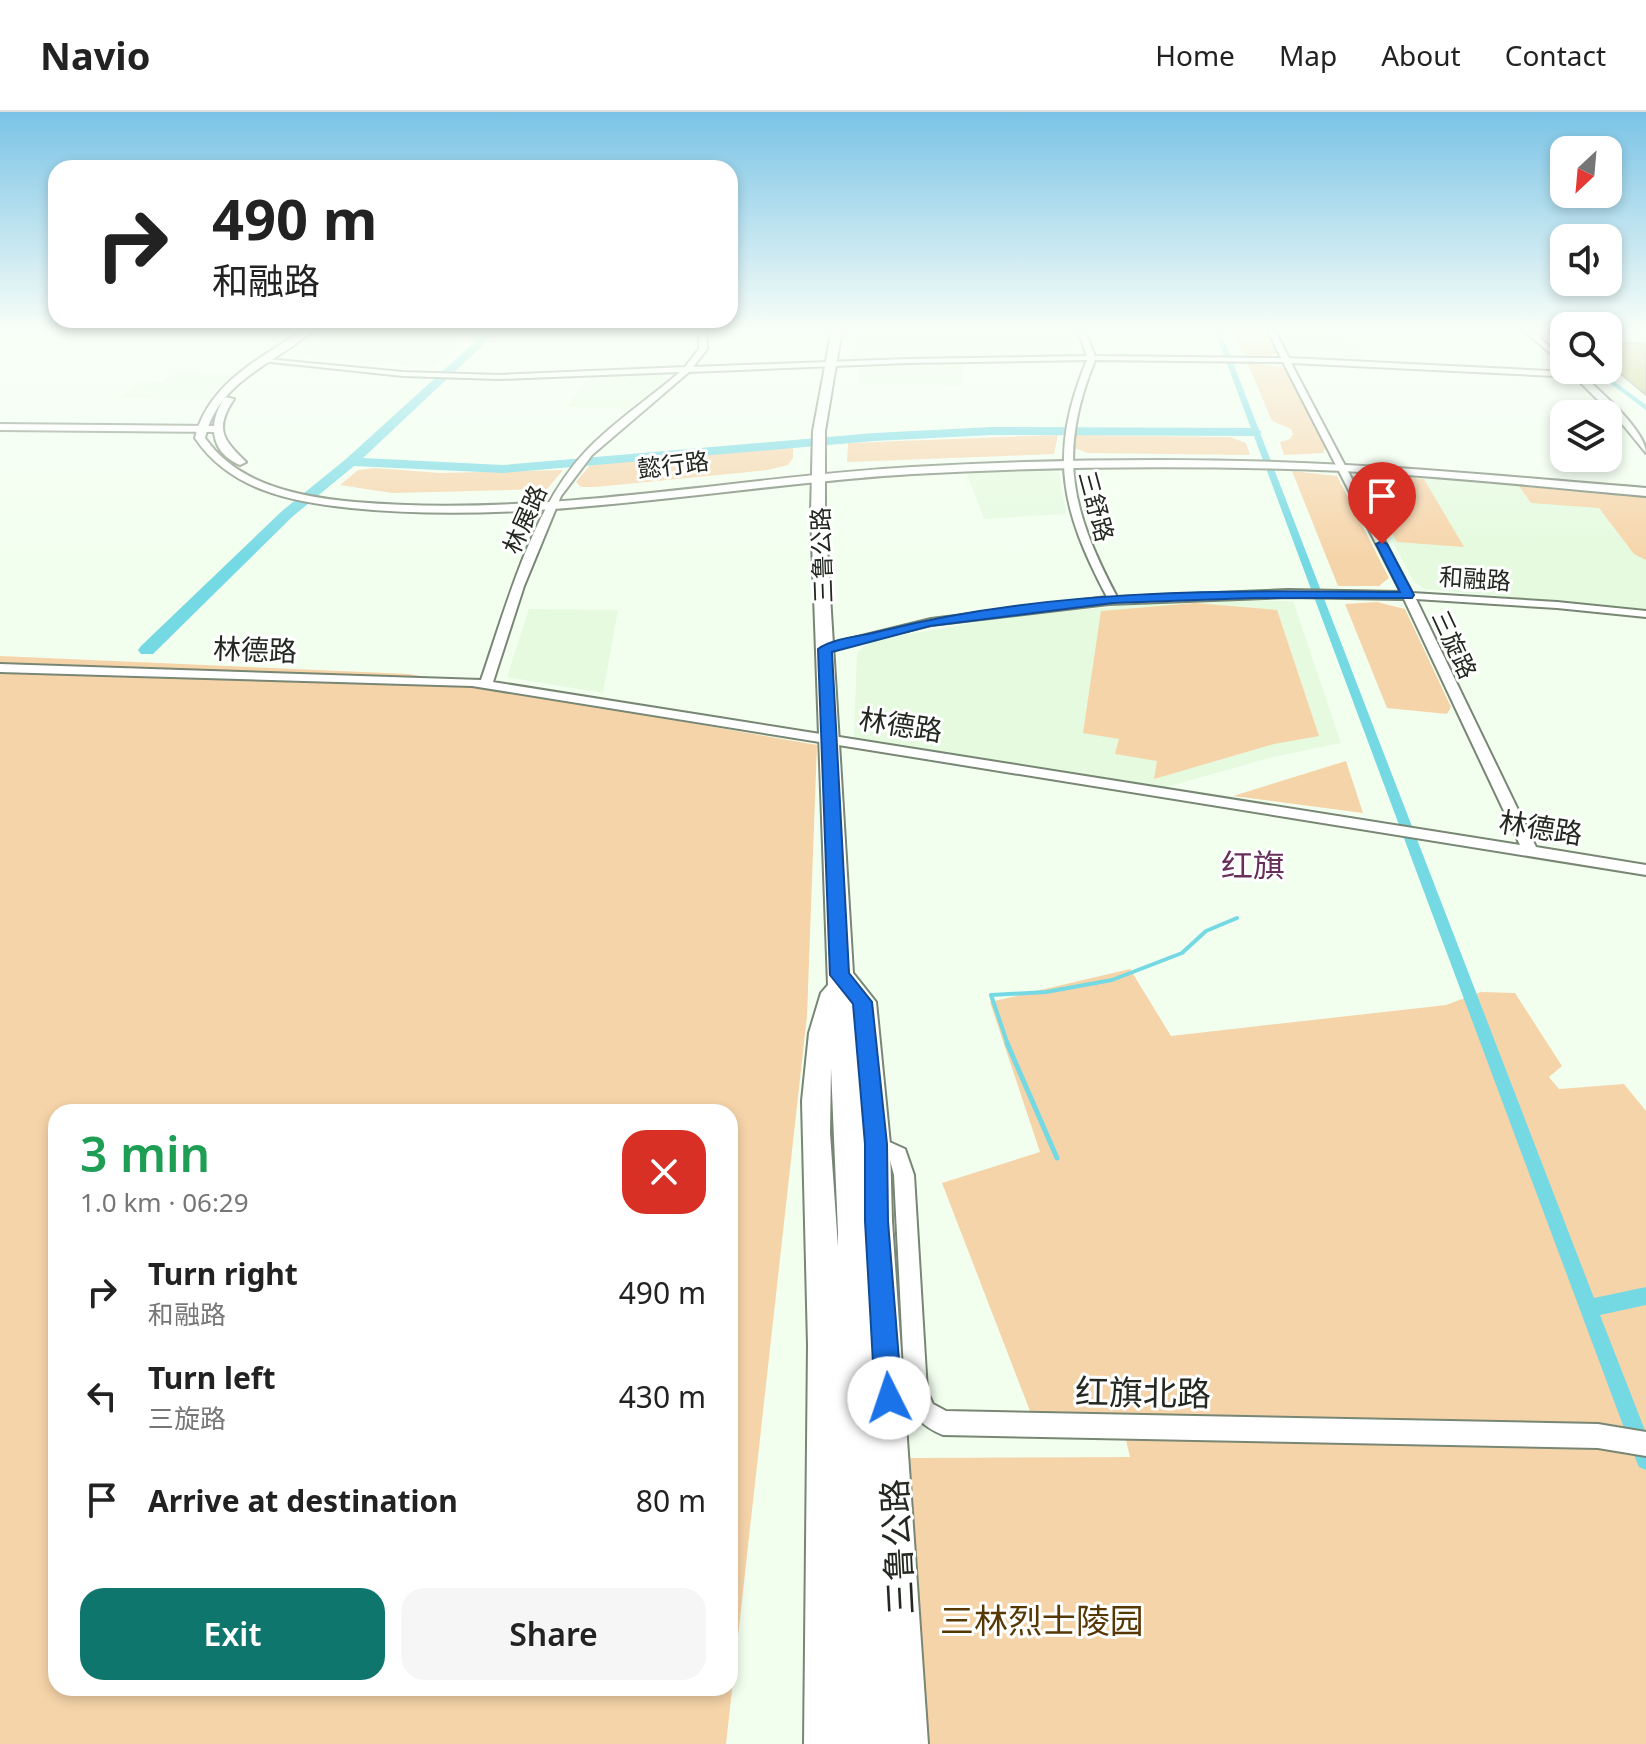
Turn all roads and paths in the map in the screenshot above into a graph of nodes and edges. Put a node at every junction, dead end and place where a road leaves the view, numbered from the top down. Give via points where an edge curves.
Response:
1 (212, 405) edge
2 (225, 405) edge
3 (645, 405) edge
4 (824, 405) edge
5 (1073, 405) edge
6 (1310, 405) edge
7 (1608, 405) edge
8 (0, 427) edge
9 (200, 429) junction
10 (215, 429) junction
11 (1646, 450) edge
12 (1065, 461) junction
13 (1341, 465) junction
14 (819, 474) junction
15 (1646, 489) edge
16 (294, 491) junction
17 (553, 500) junction
18 (1408, 595) junction
19 (1113, 599) junction
20 (1646, 614) edge
21 (825, 649) junction
22 (0, 668) edge
23 (486, 684) junction
24 (829, 738) junction
25 (1531, 852) junction
26 (1646, 870) edge
27 (840, 975) junction
28 (876, 1144) junction
29 (1646, 1444) edge
30 (825, 1744) edge
31 (867, 1744) edge
32 (907, 1744) edge

1 - 9 street
2 - 10 street
3 - 17 street, 林展路 via 589,453
4 - 14 main road, 三鲁公路
5 - 12 street, 三舒路
6 - 13 street, 三旋路
7 - 11 street
8 - 9 street
9 - 10 street
9 - 16 street via 206,449 241,478
10 - 16 street via 233,457
12 - 13 street, 懿行路
12 - 14 street, 懿行路
12 - 19 street, 三舒路 via 1080,532
13 - 15 street, 懿行路
13 - 18 street, 三旋路
14 - 17 street, 懿行路
14 - 21 main road, 三鲁公路
16 - 17 street, 懿行路 via 433,508
17 - 23 street, 林展路
18 - 19 street, 和融路
18 - 20 street, 和融路
18 - 25 street, 三旋路
19 - 21 street, 和融路 via 929,622
21 - 24 main road, 三鲁公路
22 - 23 street, 林德路
23 - 24 street, 林德路
24 - 25 street, 林德路
24 - 27 main road, 三鲁公路
25 - 26 street, 林德路
27 - 28 main road, 三鲁公路 via 863,1002
27 - 30 main road, 三鲁公路 via 821,1036 817,1078 826,1412
27 - 31 main road, 三鲁公路
28 - 29 street, 红旗北路 via 898,1155 904,1175 916,1391 925,1412 943,1423 1598,1436
28 - 32 main road, 三鲁公路

